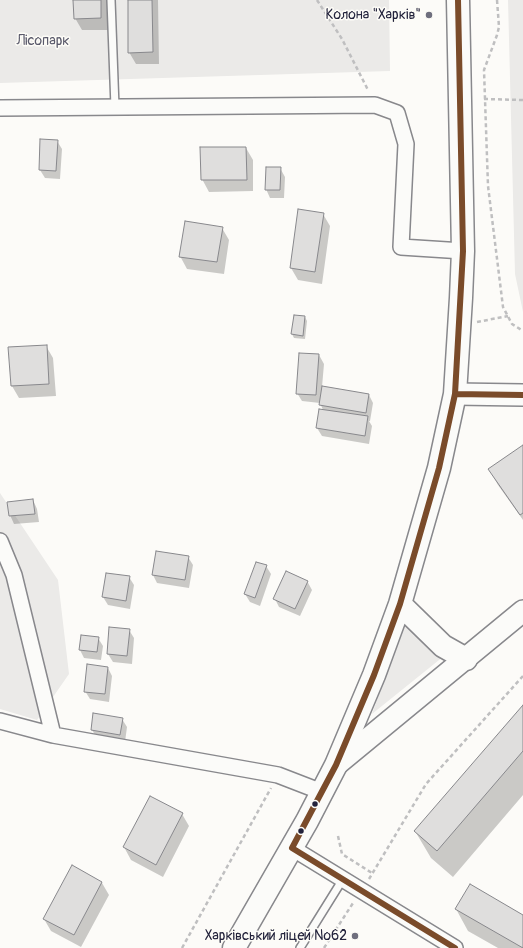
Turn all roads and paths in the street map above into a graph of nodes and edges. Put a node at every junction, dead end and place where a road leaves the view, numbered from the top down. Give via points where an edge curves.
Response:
1 (111, 0) edge
2 (317, 0) edge
3 (458, 0) edge
4 (497, 0) edge
5 (484, 99) junction
6 (523, 100) edge
7 (375, 105) junction
8 (115, 107) junction
9 (0, 108) edge
10 (463, 251) junction
11 (508, 316) junction
12 (459, 325) junction
13 (523, 331) edge
14 (455, 394) junction
15 (523, 395) edge
16 (0, 541) edge
17 (400, 604) junction
18 (523, 611) edge
19 (466, 659) junction
20 (523, 676) edge
21 (0, 721) edge
22 (53, 735) junction
23 (336, 765) junction
24 (322, 792) junction
25 (265, 799) dead end
26 (338, 836) dead end
27 (292, 848) junction
28 (372, 873) junction
29 (343, 879) junction
30 (362, 891) junction
31 (182, 948) edge
32 (234, 948) edge
33 (300, 948) edge
34 (324, 948) edge
35 (455, 948) edge

1 - 8 lane
2 - 7 path via 342,39
3 - 10 main road
4 - 5 path via 499,27 484,70
5 - 6 path
5 - 11 path via 488,186 503,307
7 - 8 street
7 - 10 street via 397,112 406,144 401,247
8 - 9 street
10 - 12 main road
11 - 12 path
11 - 13 path via 512,324
12 - 14 main road
14 - 15 street
14 - 17 main road via 439,468
16 - 22 street via 14,575
17 - 19 main road via 443,646
17 - 23 main road via 374,675
18 - 19 street
19 - 23 street
20 - 28 path via 426,784
21 - 22 street
22 - 24 street via 278,775
23 - 24 main road
24 - 27 main road
25 - 31 path
26 - 28 path via 342,854
27 - 29 street
27 - 32 main road
28 - 30 path
29 - 30 street
29 - 33 lane
30 - 34 path
30 - 35 street

